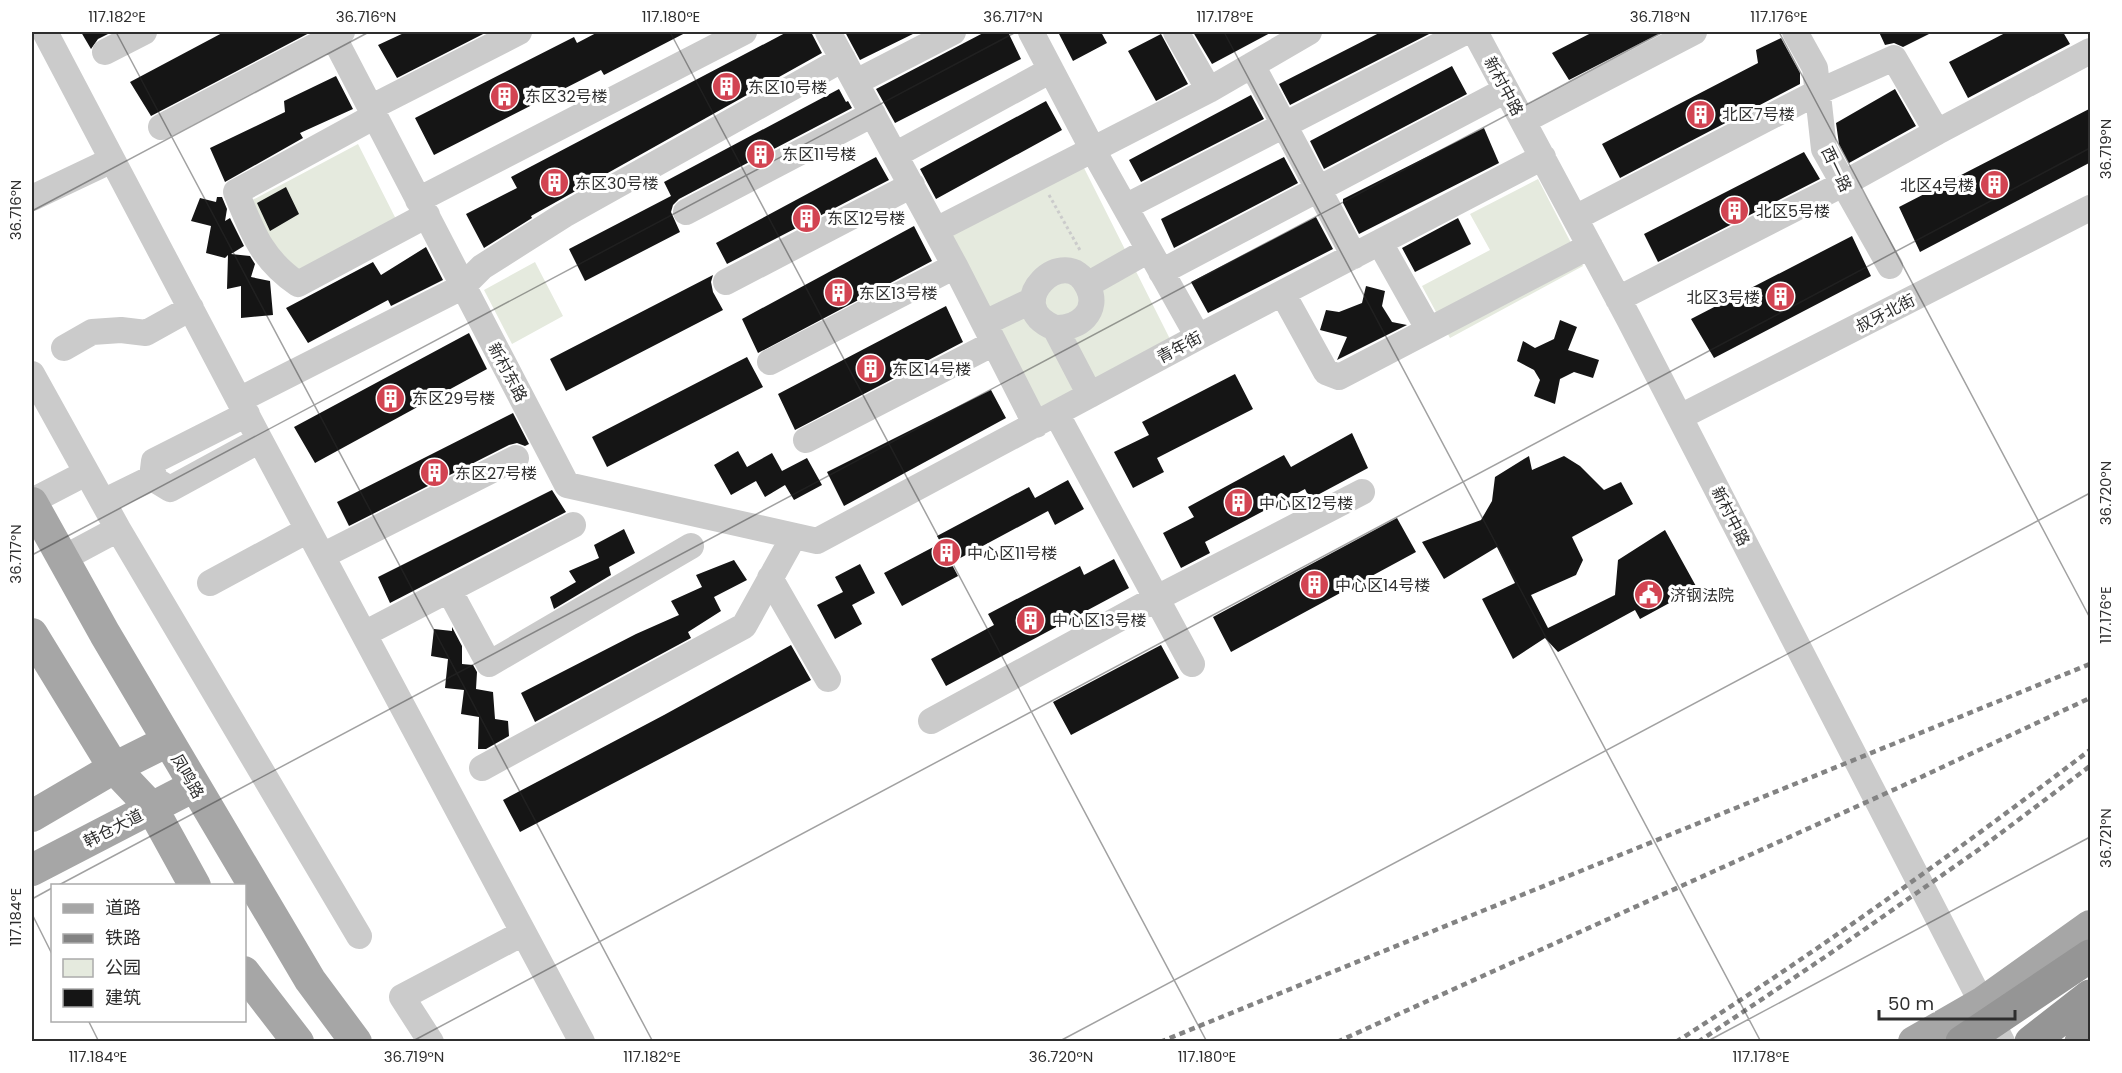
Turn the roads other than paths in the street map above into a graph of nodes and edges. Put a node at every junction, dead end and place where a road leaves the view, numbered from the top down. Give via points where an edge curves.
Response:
1 (144, 32) edge
2 (519, 32) edge
3 (744, 32) edge
4 (828, 32) edge
5 (953, 32) edge
6 (1031, 32) edge
7 (1176, 32) edge
8 (1309, 32) edge
9 (1465, 32) edge
10 (1475, 32) edge
11 (1694, 32) edge
12 (1796, 32) edge
13 (335, 33) edge
14 (42, 41) edge
15 (2091, 51) edge
16 (105, 52) dead end
17 (843, 59) junction
18 (1252, 65) junction
19 (1051, 70) junction
20 (856, 82) junction
21 (1209, 90) junction
22 (1506, 90) junction
23 (1818, 92) junction
24 (373, 112) junction
25 (873, 114) junction
26 (1523, 121) junction
27 (1283, 125) junction
28 (161, 127) dead end
29 (1937, 132) junction
30 (1093, 150) junction
31 (895, 155) junction
32 (1543, 157) junction
33 (112, 160) junction
34 (1843, 184) junction
35 (912, 185) junction
36 (1318, 189) junction
37 (32, 198) edge
38 (1125, 207) junction
39 (422, 208) junction
40 (2091, 208) edge
41 (686, 212) dead end
42 (1575, 218) junction
43 (936, 231) junction
44 (1380, 243) junction
45 (1590, 246) junction
46 (1354, 256) junction
47 (1155, 261) junction
48 (955, 266) junction
49 (1890, 266) dead end
50 (726, 282) dead end
51 (1092, 283) junction
52 (462, 287) junction
53 (1283, 294) junction
54 (1618, 299) junction
55 (1033, 300) junction
56 (191, 309) junction
57 (1055, 328) junction
58 (1429, 330) junction
59 (989, 333) junction
60 (1198, 337) junction
61 (64, 348) dead end
62 (770, 362) dead end
63 (32, 374) edge
64 (1090, 395) junction
65 (243, 407) junction
66 (1680, 417) junction
67 (1046, 419) junction
68 (260, 440) junction
69 (806, 440) dead end
70 (516, 458) dead end
71 (86, 473) junction
72 (152, 478) junction
73 (1362, 492) dead end
74 (32, 502) edge
75 (103, 502) junction
76 (573, 525) dead end
77 (118, 529) junction
78 (308, 530) junction
79 (806, 538) junction
80 (692, 546) dead end
81 (322, 556) junction
82 (62, 559) junction
83 (771, 578) junction
84 (210, 583) dead end
85 (449, 590) junction
86 (1157, 598) junction
87 (32, 634) edge
88 (364, 634) junction
89 (1192, 664) dead end
90 (828, 679) dead end
91 (931, 721) dead end
92 (168, 741) junction
93 (114, 768) junction
94 (482, 768) dead end
95 (194, 786) junction
96 (152, 808) junction
97 (32, 816) edge
98 (35, 868) edge
99 (194, 884) edge
100 (2091, 926) edge
101 (523, 933) junction
102 (359, 936) dead end
103 (2091, 956) edge
104 (2091, 970) edge
105 (246, 975) edge
106 (2091, 996) edge
107 (1982, 1003) junction
108 (2091, 1034) edge
109 (1997, 1040) edge
110 (298, 1041) edge
111 (356, 1041) edge
112 (432, 1041) edge
113 (582, 1041) edge
114 (1914, 1041) edge
115 (1962, 1041) edge
116 (2031, 1041) edge
117 (2081, 1041) edge

1 - 16 street
2 - 24 street
3 - 39 street
4 - 17 street
5 - 20 street
6 - 19 street
7 - 21 street
8 - 18 street
9 - 27 street
10 - 22 street, 新村中路
11 - 26 street
12 - 23 street, 西一路 via 1815,68
13 - 24 street, 新村东路
13 - 28 street
14 - 33 street
15 - 29 street
17 - 20 street
17 - 52 street via 564,215 482,267
18 - 21 street
18 - 27 street
19 - 30 street
19 - 31 street
20 - 25 street
21 - 30 street
22 - 26 street, 新村中路
22 - 36 street
23 - 29 street via 1894,58
23 - 34 street, 西一路 via 1824,149
23 - 42 street
24 - 39 street, 新村东路
24 - 39 street via 236,192 256,242 280,272 298,284
25 - 31 street
25 - 41 street
26 - 32 street, 新村中路
27 - 36 street
27 - 38 street
29 - 34 street
30 - 38 street
30 - 43 street
31 - 35 street
32 - 42 street, 新村中路
32 - 44 street, 青年街
33 - 37 street
33 - 56 street
34 - 49 street, 西一路
34 - 54 street
35 - 43 street
35 - 50 street
36 - 46 street
36 - 47 street
38 - 47 street
39 - 52 street, 新村东路
40 - 66 street, 叔牙北街
42 - 45 street, 新村中路
43 - 48 street
44 - 46 street, 青年街
44 - 58 street
45 - 54 street, 新村中路
45 - 58 street
46 - 53 street, 青年街
47 - 51 street
47 - 60 street
48 - 59 street
48 - 62 street
51 - 55 street via 1064,270 1055,271 1039,282
51 - 57 street via 1088,312 1075,326
52 - 65 street
52 - 79 street, 新村东路 via 567,485
53 - 58 street via 1326,372 1339,377
53 - 60 street, 青年街
54 - 66 street, 新村中路
55 - 57 street via 1039,318
55 - 59 street
56 - 61 street via 146,333 92,332
56 - 65 street
57 - 64 street
59 - 67 street
59 - 69 street
60 - 64 street, 青年街
63 - 71 street
64 - 67 street, 青年街
65 - 68 street
65 - 72 street via 154,461
66 - 107 street, 新村中路
67 - 79 street, 青年街
67 - 86 street
68 - 72 street via 170,489
68 - 78 street
70 - 81 street
71 - 74 street
71 - 75 street
72 - 75 street
73 - 86 street
74 - 82 main road, 凤鸣路
75 - 77 street
76 - 85 street
77 - 82 street
77 - 102 street
78 - 81 street
78 - 84 street
79 - 83 street
80 - 85 street via 489,664
81 - 88 street
82 - 92 main road, 凤鸣路
83 - 90 street
83 - 94 street via 744,626
85 - 88 street
86 - 89 street
86 - 91 street
87 - 93 main road
88 - 101 street
92 - 93 main road
92 - 95 main road, 凤鸣路
93 - 96 main road
93 - 97 main road
95 - 96 main road, 韩仓大道
95 - 111 main road, 凤鸣路 via 310,980
96 - 98 main road, 韩仓大道
96 - 99 main road
100 - 107 main road
101 - 112 street via 402,997
101 - 113 street
103 - 115 highway, bridge
104 - 109 main road
105 - 110 main road
106 - 116 highway
107 - 109 street, 新村中路
107 - 114 main road
108 - 117 highway

